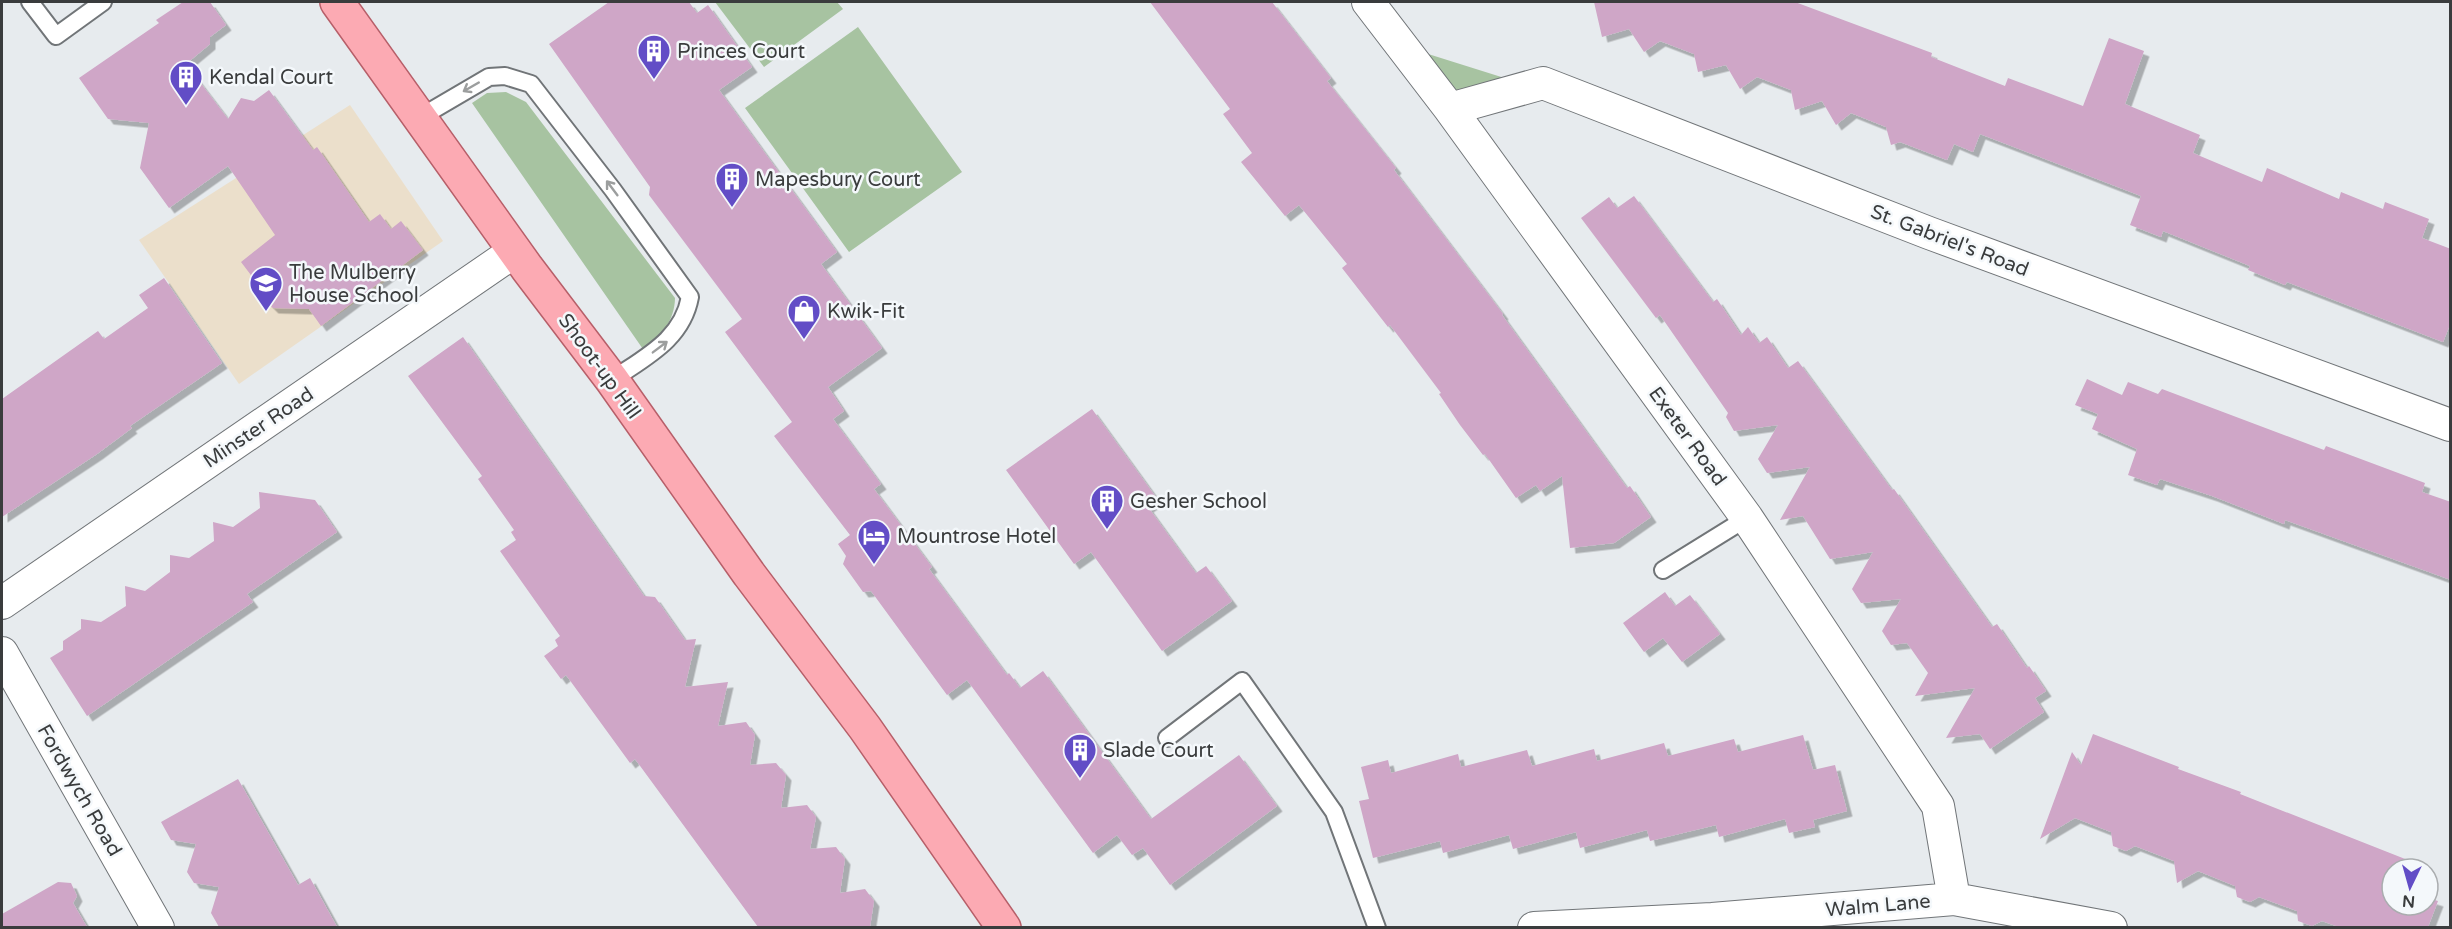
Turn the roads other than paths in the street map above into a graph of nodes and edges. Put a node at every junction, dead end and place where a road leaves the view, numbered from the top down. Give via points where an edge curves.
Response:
1 (30, 2) edge
2 (103, 2) edge
3 (337, 2) edge
4 (1368, 2) edge
5 (1450, 109) junction
6 (419, 117) junction
7 (515, 251) junction
8 (612, 380) junction
9 (2451, 425) edge
10 (1747, 518) junction
11 (1663, 570) dead end
12 (2, 603) edge
13 (2, 653) edge
14 (1167, 738) dead end
15 (1954, 898) junction
16 (1712, 923) edge
17 (158, 927) edge
18 (1004, 927) edge
19 (1377, 927) edge
20 (1534, 927) edge
21 (2111, 927) edge

1 - 2 lane via 56,36
3 - 6 main road, Shoot-up Hill
4 - 5 street, Exeter Road
5 - 9 street, St. Gabriel's Road via 1543,83 1940,237
5 - 10 street, Exeter Road
6 - 7 main road, Shoot-up Hill
8 -> 6 lane via 666,343 687,314 690,297 613,190 531,84 505,76 489,77
7 - 8 main road, Shoot-up Hill
7 - 12 street, Minster Road
8 - 18 main road, Shoot-up Hill
10 - 11 lane
10 - 15 street, Exeter Road via 1938,806
13 - 17 street, Fordwych Road
14 - 19 lane via 1242,681 1334,813
15 - 16 street, Walm Lane
15 - 21 street, Walm Lane
16 - 20 street, Walm Lane

